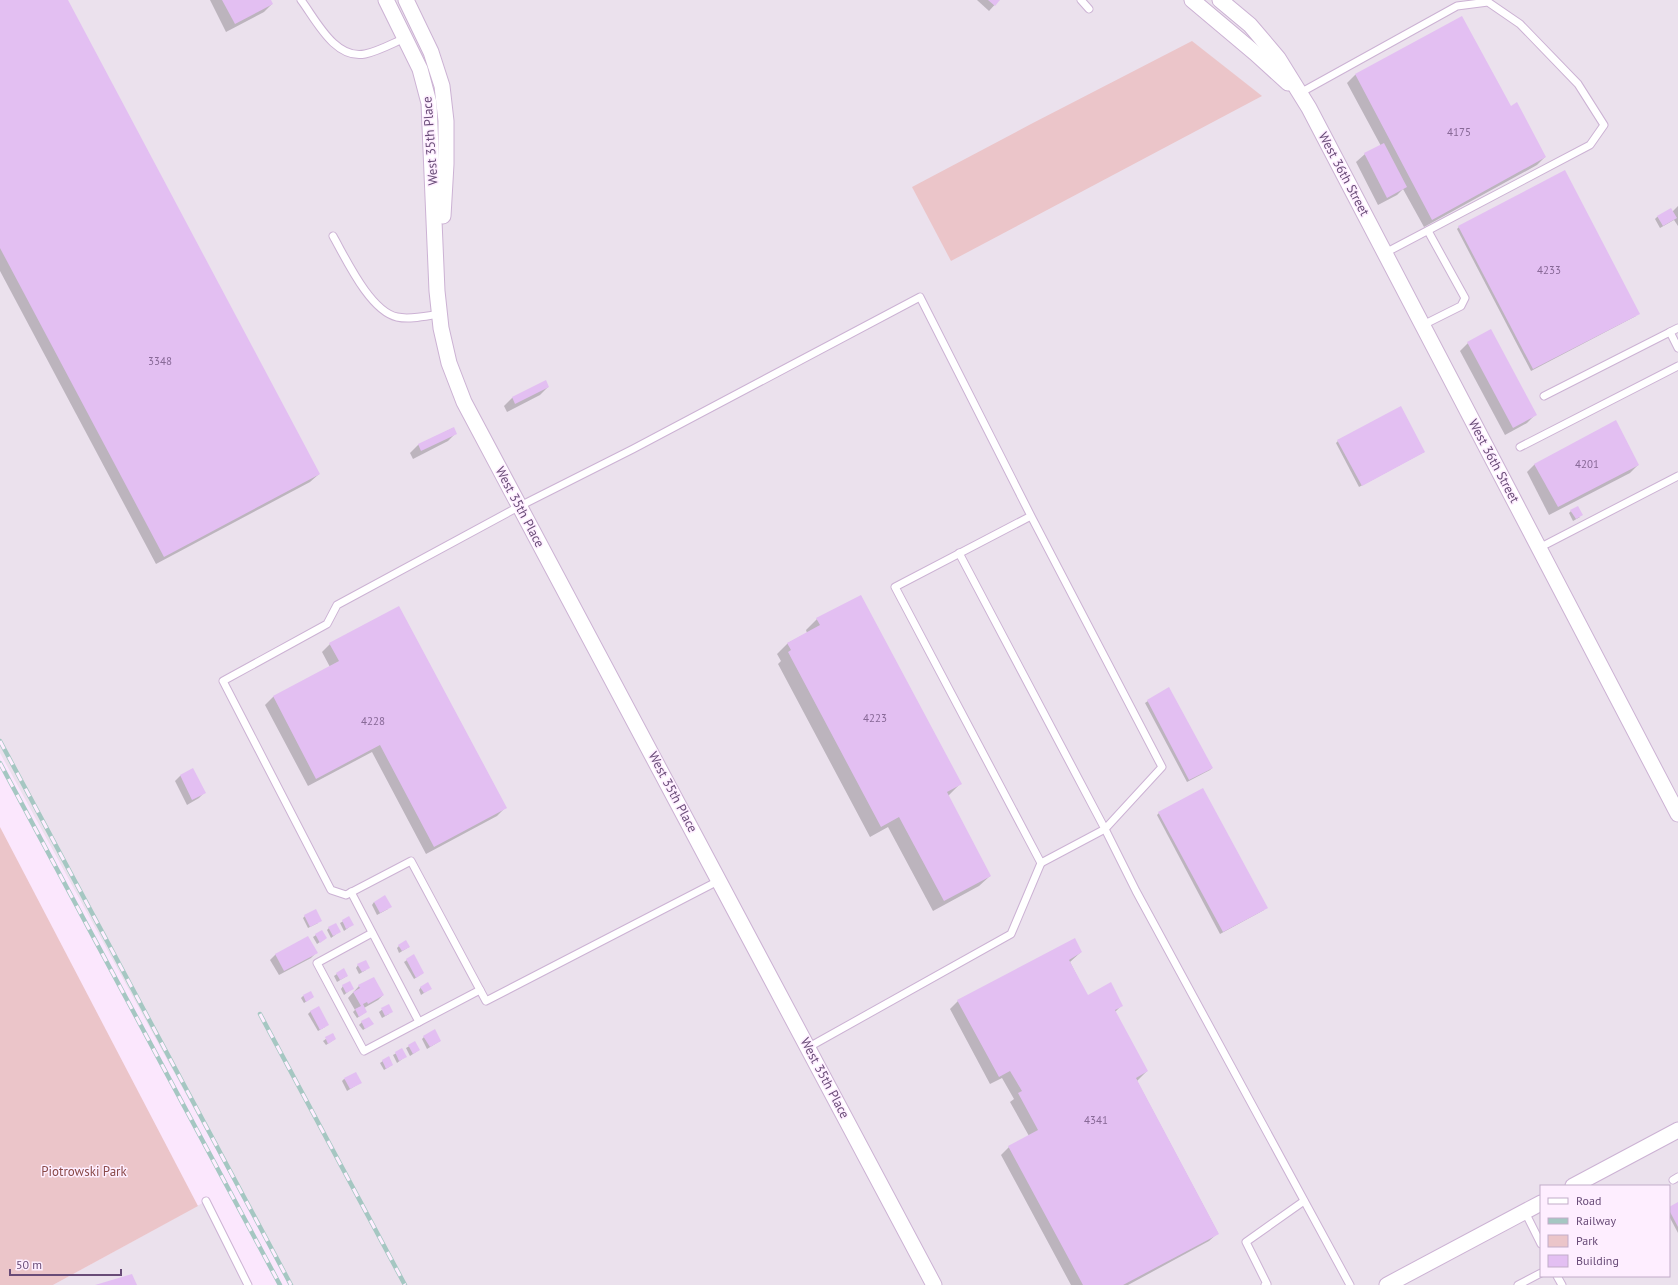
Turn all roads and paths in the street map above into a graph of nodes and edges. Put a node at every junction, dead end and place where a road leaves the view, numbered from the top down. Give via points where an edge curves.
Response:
1 (301, 0) edge
2 (386, 0) edge
3 (406, 0) edge
4 (1081, 0) edge
5 (1192, 0) edge
6 (1220, 0) edge
7 (1089, 9) dead end
8 (406, 38) junction
9 (1300, 93) junction
10 (1309, 108) junction
11 (1428, 231) junction
12 (333, 236) dead end
13 (1385, 253) junction
14 (437, 291) junction
15 (440, 314) junction
16 (1423, 325) junction
17 (1678, 328) edge
18 (1670, 332) junction
19 (1678, 348) edge
20 (1678, 366) edge
21 (1544, 396) dead end
22 (1520, 447) dead end
23 (1678, 476) edge
24 (520, 506) junction
25 (1031, 516) junction
26 (1539, 548) junction
27 (959, 553) junction
28 (1678, 814) edge
29 (1105, 829) junction
30 (1041, 863) junction
31 (720, 880) junction
32 (350, 892) junction
33 (372, 934) junction
34 (480, 990) junction
35 (419, 1022) junction
36 (808, 1046) junction
37 (1678, 1130) edge
38 (1575, 1185) edge
39 (1304, 1201) junction
40 (206, 1202) dead end
41 (1540, 1204) edge
42 (1525, 1212) junction
43 (1540, 1242) edge
44 (1540, 1274) edge
45 (248, 1285) edge
46 (934, 1285) edge
47 (1265, 1285) edge
48 (1350, 1285) edge
49 (1387, 1285) edge
50 (1518, 1285) edge

1 - 8 lane via 334,44 354,55 366,54
2 - 8 street, West 35th Place
3 - 14 street, West 35th Place via 438,72 446,121 446,164
4 - 7 lane
5 - 10 street, West 36th Street via 1284,79
6 - 9 street, West 36th Street via 1250,25 1278,58
8 - 14 street, West 35th Place via 420,69 429,103
9 - 10 street, West 36th Street
9 - 11 lane via 1457,6 1488,2 1520,24 1578,84 1604,124 1590,145
10 - 13 street, West 36th Street
11 - 13 lane
11 - 16 lane via 1465,298 1461,306
12 - 15 lane via 358,283 383,311 397,317
13 - 16 street, West 36th Street
14 - 15 street, West 35th Place
15 - 24 street, West 35th Place via 449,363 464,402
16 - 26 street, West 36th Street
17 - 18 lane
18 - 19 lane
18 - 21 lane
20 - 22 lane
23 - 26 lane
24 - 25 lane via 634,449 920,297
24 - 31 street, West 35th Place
24 - 32 lane via 337,605 327,624 223,681 331,890 346,895
25 - 27 lane
25 - 29 lane via 1162,767
26 - 28 street, West 36th Street
27 - 29 lane
27 - 30 lane via 895,587
29 - 30 lane
29 - 39 lane
30 - 36 lane via 1011,934
31 - 34 lane via 486,1001
31 - 36 street, West 35th Place
32 - 33 lane
32 - 34 lane via 411,861
33 - 35 lane
33 - 35 lane via 317,963 364,1051
34 - 35 lane
36 - 46 street, West 35th Place
37 - 38 street
39 - 47 lane via 1246,1242 1267,1284
39 - 48 lane
40 - 45 lane
41 - 42 street
42 - 43 lane
42 - 49 street
44 - 50 lane

